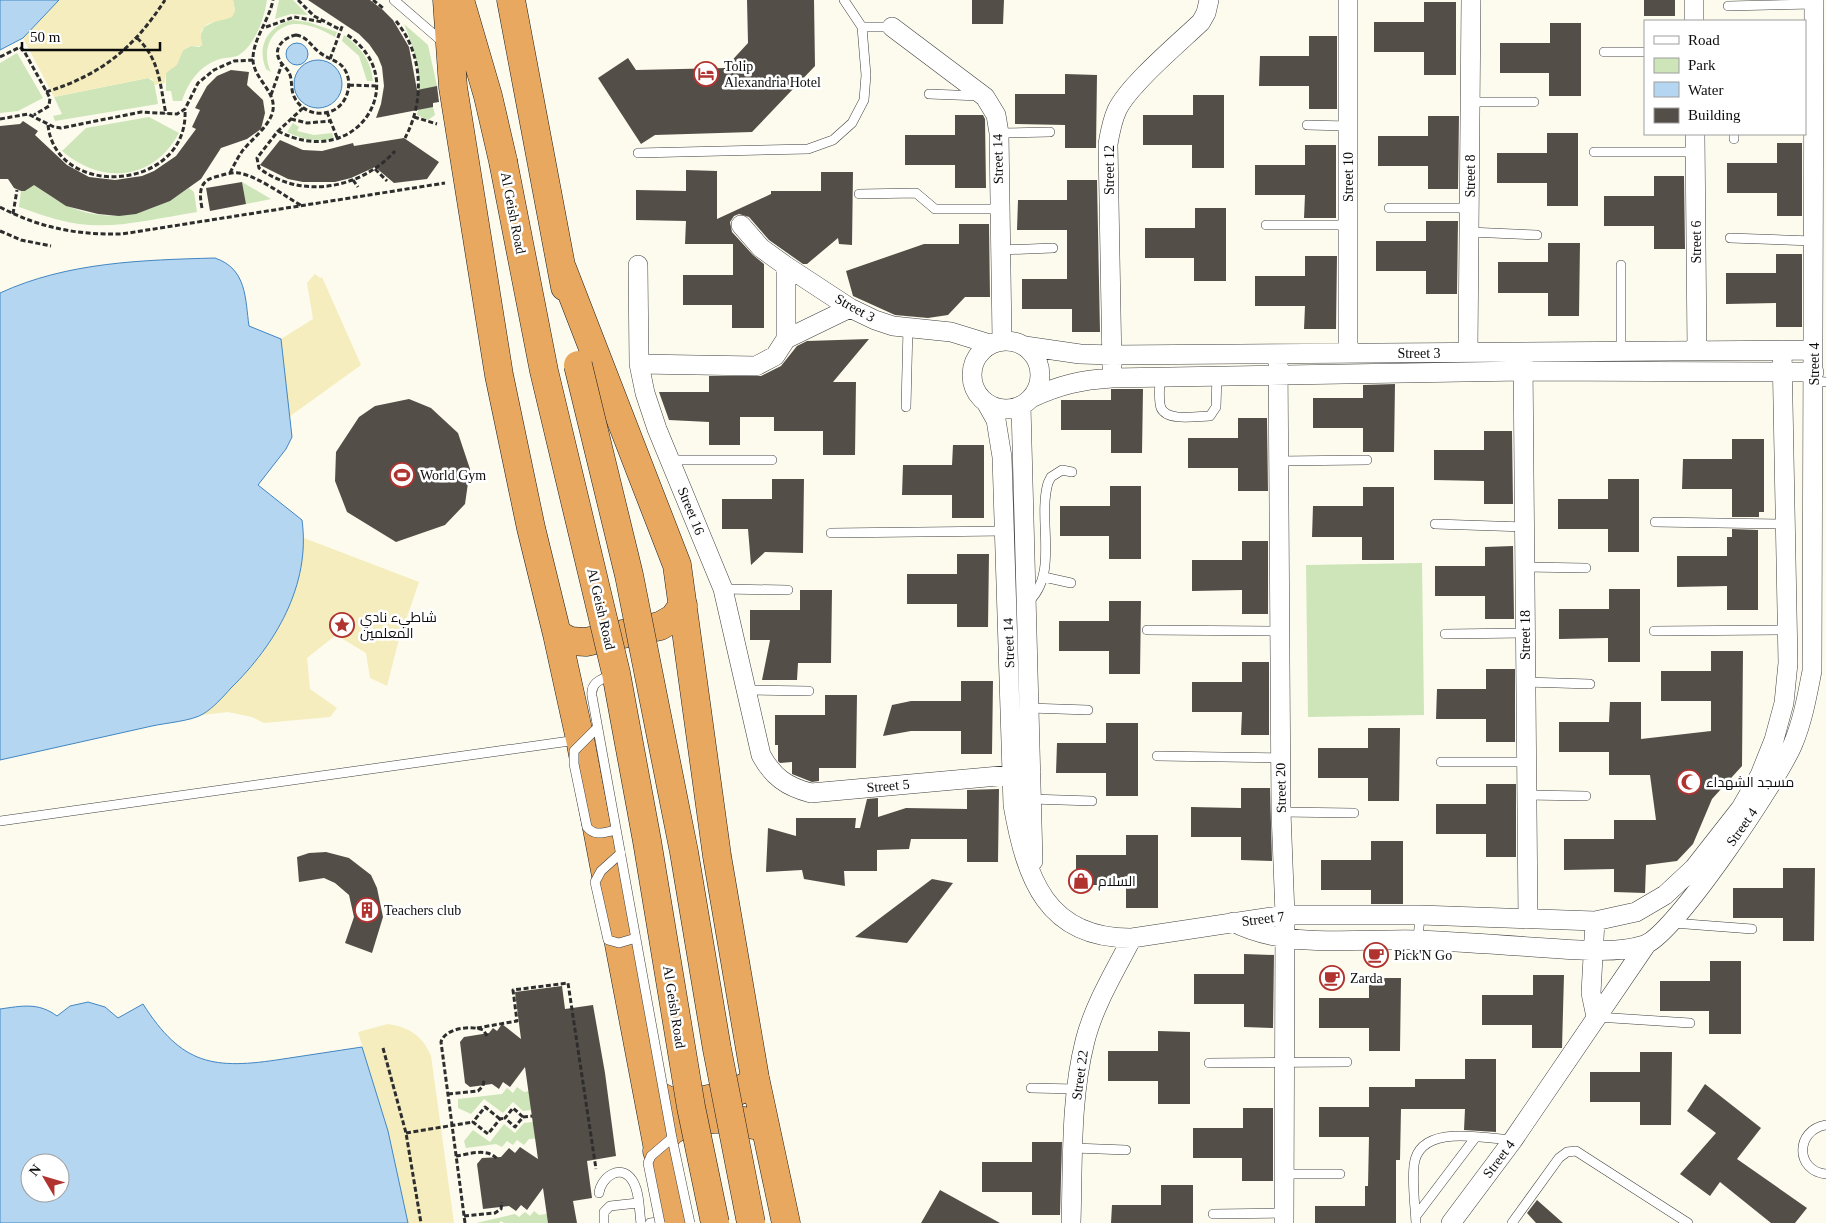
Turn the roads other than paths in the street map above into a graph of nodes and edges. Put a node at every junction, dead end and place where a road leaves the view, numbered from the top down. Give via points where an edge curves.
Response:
1 (447, 0) edge
2 (460, 0) edge
3 (511, 0) edge
4 (844, 0) edge
5 (1208, 0) edge
6 (1348, 0) edge
7 (1471, 0) edge
8 (1694, 0) edge
9 (396, 1) edge
10 (1814, 2) edge
11 (1728, 6) dead end
12 (1694, 20) edge
13 (892, 27) joint
14 (862, 28) junction
15 (449, 48) junction
16 (1604, 52) dead end
17 (1644, 52) edge
18 (929, 94) dead end
19 (985, 97) junction
20 (1470, 102) junction
21 (1534, 102) dead end
22 (1307, 125) dead end
23 (1348, 126) junction
24 (1050, 132) dead end
25 (999, 133) junction
26 (1695, 143) edge
27 (638, 152) dead end
28 (1594, 152) dead end
29 (1820, 182) edge
30 (859, 194) dead end
31 (1389, 208) dead end
32 (1470, 208) junction
33 (999, 209) junction
34 (741, 225) dead end
35 (1266, 225) dead end
36 (1348, 225) junction
37 (1469, 232) junction
38 (1536, 236) dead end
39 (1730, 238) dead end
40 (1813, 241) junction
41 (1053, 248) dead end
42 (999, 250) junction
43 (638, 265) dead end
44 (1621, 265) dead end
45 (786, 266) junction
46 (562, 268) junction
47 (1820, 297) edge
48 (850, 308) junction
49 (908, 327) junction
50 (786, 339) junction
51 (996, 342) junction
52 (1025, 346) junction
53 (1782, 350) junction
54 (1813, 350) junction
55 (1621, 351) junction
56 (1650, 351) junction
57 (1697, 351) junction
58 (1468, 352) junction
59 (1348, 353) junction
60 (1278, 354) junction
61 (1112, 355) junction
62 (1523, 361) junction
63 (639, 364) junction
64 (1649, 371) junction
65 (1782, 372) junction
66 (1278, 374) junction
67 (1217, 376) junction
68 (1160, 377) junction
69 (1112, 378) junction
70 (1818, 378) edge
71 (1026, 402) junction
72 (987, 404) junction
73 (906, 407) dead end
74 (670, 460) junction
75 (772, 460) dead end
76 (1367, 460) dead end
77 (1279, 461) junction
78 (1072, 472) dead end
79 (1655, 522) dead end
80 (1435, 524) dead end
81 (1785, 524) junction
82 (1524, 527) junction
83 (1005, 531) junction
84 (831, 533) dead end
85 (1525, 567) junction
86 (1586, 568) dead end
87 (1044, 577) junction
88 (1071, 582) dead end
89 (723, 589) junction
90 (788, 590) dead end
91 (1026, 604) junction
92 (683, 605) junction
93 (1147, 630) dead end
94 (1788, 630) junction
95 (1280, 631) junction
96 (1654, 631) dead end
97 (1525, 633) junction
98 (557, 634) junction
99 (1445, 634) dead end
100 (1788, 663) junction
101 (616, 673) junction
102 (1819, 675) edge
103 (1526, 682) junction
104 (1590, 684) dead end
105 (746, 690) junction
106 (808, 690) dead end
107 (1029, 708) junction
108 (1088, 710) dead end
109 (589, 733) junction
110 (761, 755) joint
111 (1157, 756) dead end
112 (1281, 758) junction
113 (1441, 762) dead end
114 (1526, 762) junction
115 (1022, 773) junction
116 (1526, 795) junction
117 (1586, 796) dead end
118 (1031, 800) junction
119 (1092, 801) dead end
120 (1747, 809) junction
121 (1281, 812) junction
122 (1354, 813) dead end
123 (0, 821) edge
124 (616, 830) junction
125 (620, 853) junction
126 (1033, 882) junction
127 (1285, 915) junction
128 (1420, 915) junction
129 (1528, 919) junction
130 (1595, 921) junction
131 (1233, 922) junction
132 (1673, 922) junction
133 (1752, 929) dead end
134 (636, 938) junction
135 (1132, 938) junction
136 (1284, 938) junction
137 (1418, 940) junction
138 (1646, 945) junction
139 (1593, 951) junction
140 (1596, 1017) junction
141 (1690, 1023) dead end
142 (1346, 1062) dead end
143 (1209, 1063) dead end
144 (1283, 1063) junction
145 (755, 1078) junction
146 (646, 1084) junction
147 (1030, 1088) dead end
148 (1076, 1089) junction
149 (1826, 1125) edge
150 (768, 1138) junction
151 (1475, 1138) junction
152 (1513, 1140) junction
153 (664, 1145) junction
154 (1074, 1148) junction
155 (1126, 1150) dead end
156 (1284, 1174) junction
157 (1340, 1174) dead end
158 (1826, 1174) edge
159 (599, 1193) dead end
160 (638, 1203) junction
161 (1213, 1214) dead end
162 (1284, 1218) edge
163 (1416, 1219) edge
164 (668, 1222) edge
165 (604, 1223) edge
166 (641, 1223) edge
167 (715, 1223) edge
168 (751, 1223) edge
169 (786, 1223) edge
170 (1071, 1223) edge
171 (1451, 1223) edge
172 (1512, 1223) edge
173 (1688, 1223) edge

1 - 15 highway
2 - 101 highway, Al Geish Road, bridge via 503,161 544,371
3 - 46 highway
4 - 14 lane
5 - 61 street, Street 12 via 1201,22 1127,94 1111,126 1108,144
6 - 23 street, Street 10
7 - 20 street, Street 8
8 - 12 street
9 - 15 lane
10 - 11 lane
10 - 29 street, Street 4
13 - 14 lane
13 - 19 street, Street 14
14 - 27 lane via 866,75 864,100 852,123 833,140 808,148
15 - 98 highway via 499,375
16 - 17 lane
18 - 19 lane
19 - 25 street, Street 14 via 996,115
20 - 21 lane
20 - 32 street, Street 8
22 - 23 lane
23 - 36 street, Street 10
24 - 25 lane
25 - 33 street, Street 14
26 - 28 lane
26 - 57 street, Street 6
29 - 40 street, Street 4
30 - 33 lane via 916,193 930,207 940,210
31 - 32 lane
32 - 37 street, Street 8
33 - 42 street, Street 14
34 - 45 street, Street 3 via 761,248
35 - 36 lane
36 - 59 street, Street 10
37 - 38 lane
37 - 58 street, Street 8
39 - 40 lane
40 - 47 street, Street 4
41 - 42 lane
42 - 51 street, Street 14
43 - 63 street, Street 16
44 - 55 lane
45 - 48 street, Street 3
45 - 50 street
46 - 92 highway via 677,565
46 - 168 highway, bridge via 578,365 629,575 684,852
47 - 54 street, Street 4
48 - 49 street, Street 3 via 875,320
48 - 50 street
49 - 51 street, Street 3
49 - 73 lane
50 - 63 street via 774,356 756,366
51 - 52 street via 1014,341
51 - 72 street via 981,351 971,373 978,396
52 - 61 street, Street 3
52 - 71 street via 1034,354 1040,370 1038,388
53 - 54 street, Street 3
53 - 57 street, Street 3
53 - 65 street, Street 4
54 - 70 street, Street 4
55 - 56 street, Street 3
55 - 62 street, Street 3
56 - 57 street, Street 3
56 - 64 street
58 - 59 street, Street 3
58 - 62 street, Street 3
59 - 60 street, Street 3
60 - 61 street, Street 3
60 - 66 street, Street 20
61 - 69 street, Street 12
62 - 64 street, Street 3
62 - 66 street, Street 3
62 - 82 street, Street 18
63 - 74 street, Street 16 via 645,394
64 - 65 street, Street 3
65 - 70 street, Street 3
65 - 81 street, Street 4
66 - 67 street, Street 3
66 - 77 street, Street 20
67 - 68 street, Street 3
67 - 68 lane via 1216,407 1210,416 1165,413 1160,406
68 - 69 street, Street 3
69 - 71 street, Street 3 via 1080,380 1055,387
70 - 102 street, Street 4
71 - 72 street via 1010,409
71 - 91 street, Street 14
72 - 83 street, Street 14 via 996,420 1000,438
74 - 75 lane
74 - 89 street, Street 16
76 - 77 lane
77 - 95 street, Street 20
78 - 87 lane via 1062,470 1056,473 1046,489
79 - 81 lane
80 - 82 lane
81 - 94 street, Street 4
82 - 85 street, Street 18
83 - 84 lane
83 - 115 street, Street 14
85 - 86 lane
85 - 97 street, Street 18
87 - 88 lane
87 - 91 lane via 1038,592
89 - 90 lane
89 - 105 street, Street 16
91 - 107 street, Street 14
92 - 98 highway via 674,618 660,626 586,642 570,641
92 - 145 highway via 717,856
93 - 95 lane
94 - 96 lane
94 - 100 street, Street 4
95 - 112 street, Street 20
97 - 99 lane
97 - 103 street, Street 18
98 - 109 highway
100 - 102 street
100 - 120 street, Street 4 via 1784,703 1774,740
101 - 109 lane, bridge via 597,681 592,688
101 - 167 highway, Al Geish Road, bridge
102 - 120 street, Street 4 via 1793,744 1771,784
103 - 104 lane
103 - 114 street, Street 18
105 - 106 lane
105 - 110 street, Street 16
107 - 108 lane
107 - 115 street, Street 14
109 - 123 lane
109 - 124 lane, bridge
109 - 124 lane, bridge via 574,751 587,827 599,834
109 - 146 highway
110 - 115 street, Street 5 via 769,770 781,781 811,793
111 - 112 lane
112 - 121 street, Street 20
113 - 114 lane
114 - 116 street, Street 18
115 - 118 street, Street 14
115 - 126 street, Street 14 via 1013,805 1020,843
116 - 117 lane
116 - 129 street, Street 18
118 - 119 lane
118 - 126 street, Street 14
120 - 130 street, Street 4 via 1694,868 1665,894 1636,912
120 - 132 street, Street 4
121 - 122 lane
121 - 127 street, Street 20
124 - 125 lane, bridge
125 - 134 lane, bridge
125 - 134 lane, bridge via 599,875 595,887 608,940 619,943
126 - 135 street, Street 14 via 1046,903 1062,919 1098,936
127 - 128 street, Street 7
127 - 131 street, Street 7
127 - 136 street, Street 20
128 - 129 street, Street 7
128 - 137 lane
129 - 130 street, Street 7
130 - 139 street
131 - 135 street, Street 14
131 - 136 street, Street 7 via 1258,934
132 - 133 lane
132 - 138 street, Street 4
134 - 153 lane, bridge
135 - 148 street, Street 22 via 1103,994 1085,1040
136 - 137 street, Street 7
136 - 144 street, Street 20
137 - 139 street, Street 7
138 - 139 street
138 - 140 street, Street 4
139 - 140 street via 1590,993
140 - 141 lane
140 - 152 street, Street 4
142 - 144 lane
143 - 144 lane
144 - 156 street, Street 20
145 - 146 highway via 732,1094 684,1104 659,1097
145 - 150 highway
146 - 153 highway
147 - 148 lane
148 - 154 street, Street 22
149 - 158 lane via 1816,1127 1806,1136 1802,1150 1806,1164 1818,1173
150 - 153 highway via 742,1120 694,1120 674,1128 664,1138
150 - 169 highway
151 - 152 lane
151 - 163 lane
151 - 163 lane via 1445,1136 1434,1139 1418,1154 1414,1164
152 - 171 street, Street 4
153 - 164 highway
154 - 155 lane
154 - 170 street, Street 22
156 - 157 lane
156 - 162 street, Street 20
159 - 160 lane via 606,1177 623,1174 633,1181
160 - 165 lane via 610,1206 604,1212
160 - 166 lane
161 - 162 lane
172 - 173 lane via 1559,1158 1567,1152 1576,1151

